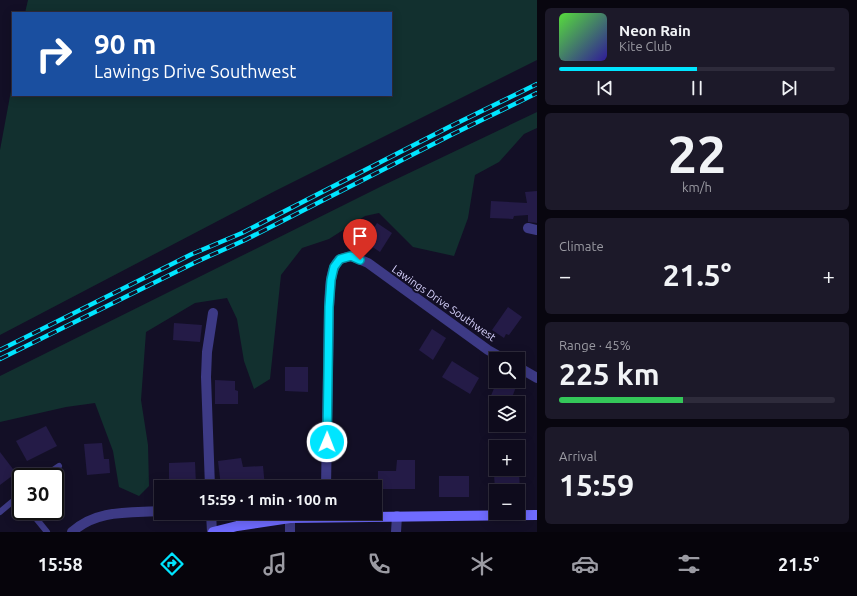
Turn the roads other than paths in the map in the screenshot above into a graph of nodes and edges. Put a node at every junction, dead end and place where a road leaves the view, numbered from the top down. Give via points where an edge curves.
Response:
1 (213, 313) dead end
2 (492, 352) edge
3 (525, 371) edge
4 (537, 378) edge
5 (59, 466) dead end
6 (56, 468) edge
7 (210, 480) edge
8 (326, 480) edge
9 (12, 502) edge
10 (154, 511) edge
11 (0, 512) edge
12 (537, 515) edge
13 (382, 516) edge
14 (397, 516) junction
15 (37, 520) edge
16 (211, 520) edge
17 (277, 520) edge
18 (290, 520) edge
19 (47, 532) edge
20 (72, 532) edge
21 (212, 532) edge
22 (290, 532) edge
23 (396, 532) edge

1 - 7 street via 206,377
2 - 8 street, Lawings Drive Southwest via 368,263 351,256 340,259 334,267 329,307
3 - 4 street
5 - 6 lane
9 - 11 lane
10 - 20 street via 111,513 94,518
12 - 14 street
13 - 14 street
14 - 23 street
15 - 19 lane
16 - 21 street
17 - 21 street
18 - 22 street

